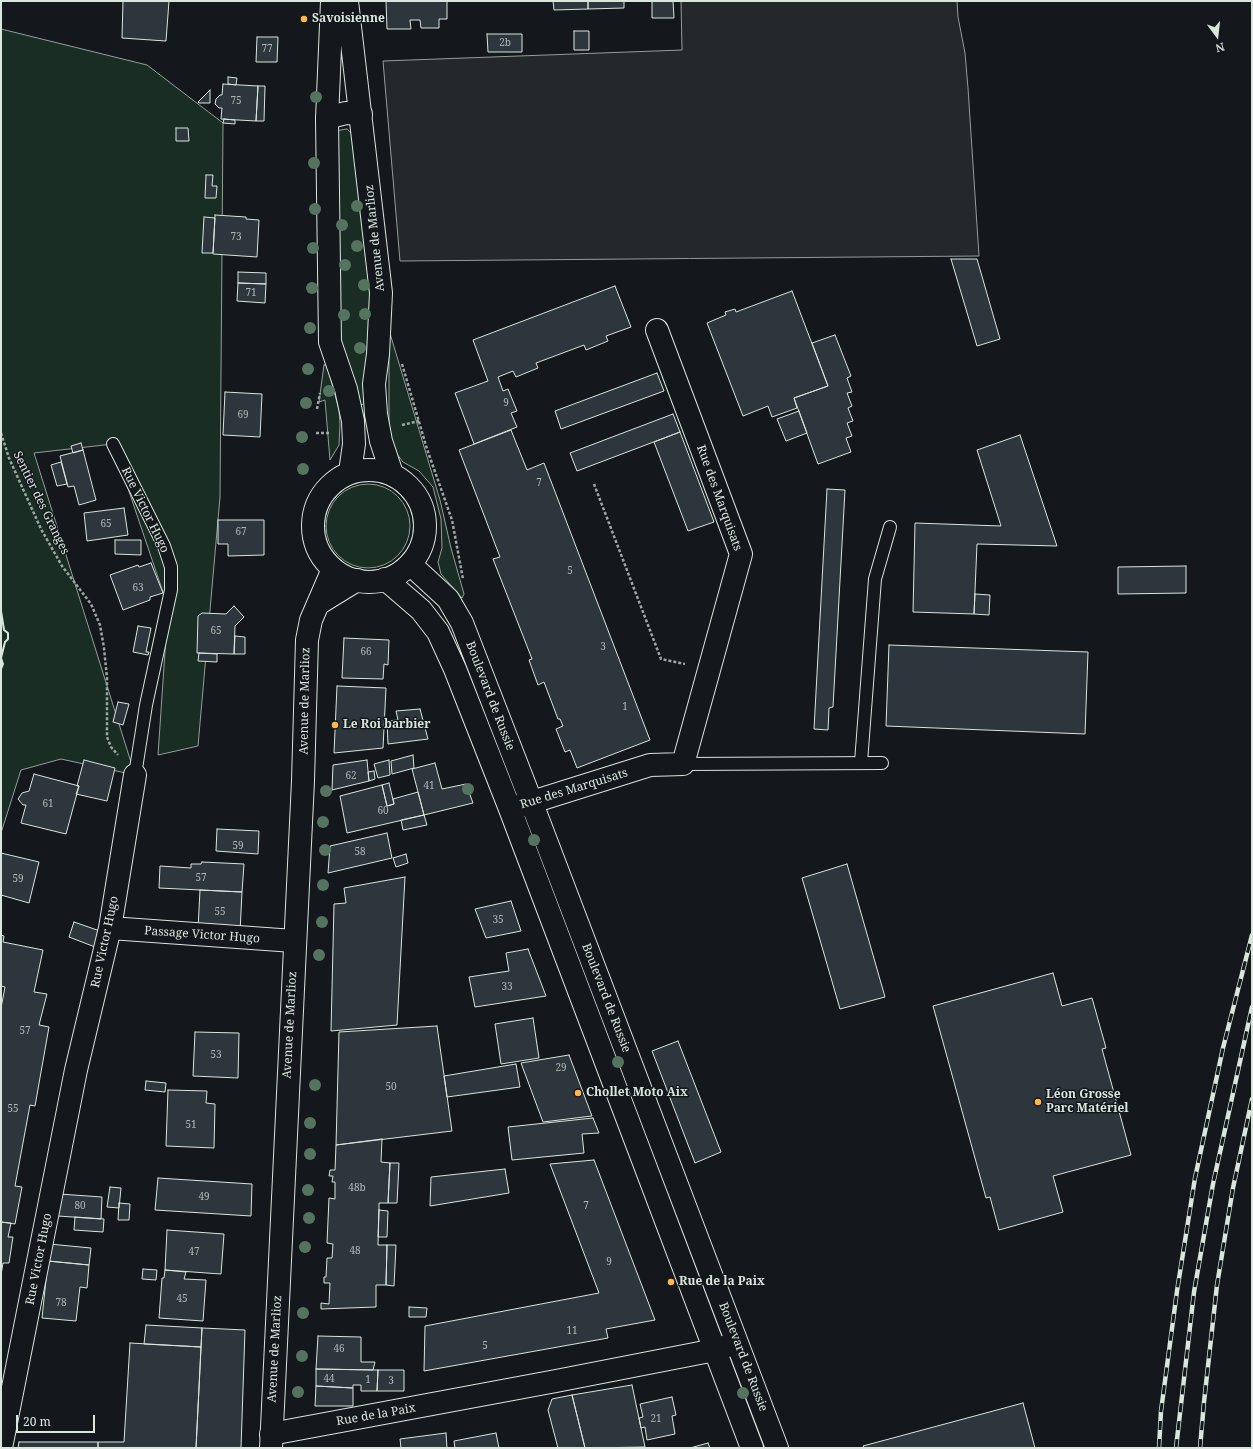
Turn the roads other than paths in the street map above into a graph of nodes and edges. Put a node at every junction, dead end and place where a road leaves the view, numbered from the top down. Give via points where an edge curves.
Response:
1 (332, 1) edge
2 (347, 1) edge
3 (360, 114) junction
4 (327, 119) junction
5 (657, 330) dead end
6 (113, 444) dead end
7 (350, 472) junction
8 (392, 474) junction
9 (890, 527) dead end
10 (410, 564) junction
11 (333, 569) junction
12 (385, 579) junction
13 (357, 580) junction
14 (318, 604) junction
15 (861, 762) junction
16 (882, 762) dead end
17 (683, 764) junction
18 (135, 775) joint
19 (531, 801) junction
20 (510, 809) junction
21 (110, 928) junction
22 (294, 941) junction
23 (738, 1343) junction
24 (716, 1350) junction
25 (271, 1441) edge
26 (1, 1448) edge
27 (752, 1448) edge
28 (777, 1448) edge

1 - 4 main road
2 - 3 main road, Avenue de Marlioz
3 - 4 main road via 346,113
3 - 8 main road, Avenue de Marlioz via 381,293 374,384 376,414 381,441
4 - 7 main road via 330,342 346,389 353,421 354,444
5 - 17 main road, Rue des Marquisats via 741,554
6 - 18 lane, Rue Victor Hugo via 164,546 171,567 171,590 146,705
7 - 8 main road via 372,470
7 - 11 main road via 326,489 317,503 313,520 314,538 321,555
8 - 10 main road via 413,492 422,509 425,528 420,547
9 - 15 lane via 875,579
10 - 12 main road
10 - 19 main road, Boulevard de Russie via 448,599 462,623
11 - 13 main road
11 - 14 main road, Avenue de Marlioz
12 - 13 main road via 371,582
12 - 20 main road, Boulevard de Russie via 421,610 438,632
13 - 14 main road
14 - 22 main road, Avenue de Marlioz via 311,620 307,640 303,781
15 - 16 lane
15 - 17 lane
17 - 19 main road, Rue des Marquisats via 650,765
18 - 21 main road, Rue Victor Hugo
19 - 20 main road, Rue des Marquisats
19 - 23 main road, Boulevard de Russie
20 - 24 main road, Boulevard de Russie
21 - 22 main road, Passage Victor Hugo
21 - 26 main road, Rue Victor Hugo via 76,1070
22 - 25 main road, Avenue de Marlioz
23 - 24 main road, Rue de la Paix
23 - 28 main road, Boulevard de Russie
24 - 25 main road, Rue de la Paix
24 - 27 main road, Boulevard de Russie

